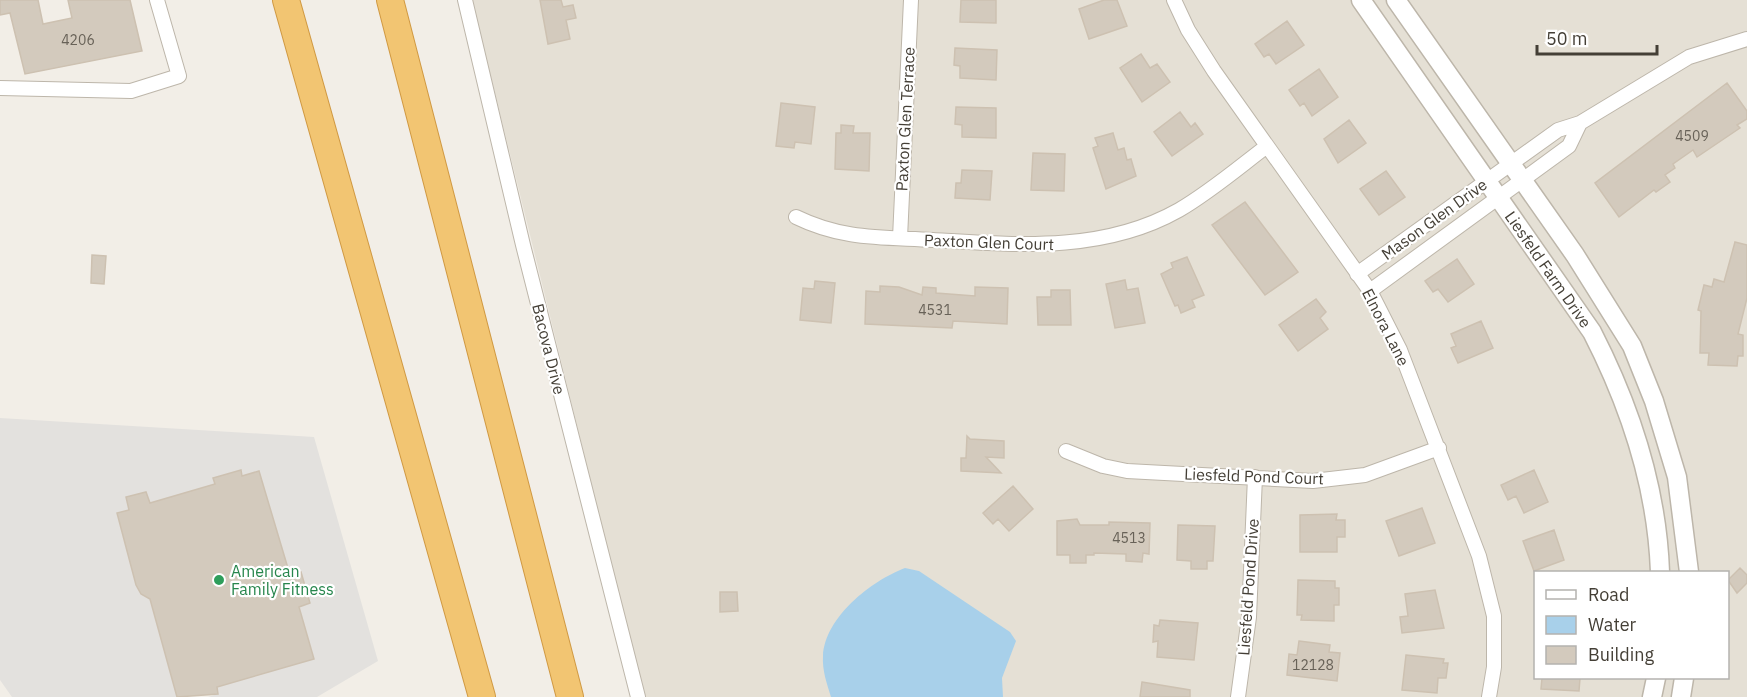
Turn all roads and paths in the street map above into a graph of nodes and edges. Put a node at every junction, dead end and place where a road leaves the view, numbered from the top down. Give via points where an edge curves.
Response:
1 (157, 0) edge
2 (286, 0) edge
3 (390, 0) edge
4 (465, 0) edge
5 (911, 0) edge
6 (1174, 0) edge
7 (1361, 0) edge
8 (1396, 0) edge
9 (1747, 39) edge
10 (0, 88) edge
11 (1580, 123) junction
12 (1267, 146) junction
13 (1511, 164) junction
14 (1488, 180) junction
15 (1523, 181) junction
16 (1500, 198) junction
17 (796, 217) dead end
18 (900, 238) junction
19 (1357, 274) junction
20 (1370, 291) junction
21 (1439, 448) junction
22 (1066, 451) dead end
23 (1256, 477) junction
24 (1660, 571) edge
25 (1689, 571) edge
26 (1656, 679) edge
27 (1684, 679) edge
28 (482, 697) edge
29 (570, 697) edge
30 (638, 697) edge
31 (1238, 697) edge
32 (1489, 697) edge
33 (1653, 697) edge
34 (1681, 697) edge

1 - 10 street via 179,76 131,91
2 - 28 highway
3 - 29 highway
4 - 30 street, Bacova Drive via 528,268
5 - 18 street, Paxton Glen Terrace
6 - 12 street, Elnora Lane via 1203,54
7 - 14 street, Liesfeld Farm Drive
8 - 13 street, Liesfeld Farm Drive
9 - 11 street, Mason Glen Drive via 1689,57
11 - 13 street, Mason Glen Drive via 1558,130
11 - 15 street, Mason Glen Drive via 1569,146
12 - 18 street, Paxton Glen Court via 1178,211 1141,227 1099,238 1019,245
12 - 19 street, Elnora Lane
13 - 14 street, Mason Glen Drive
13 - 15 street, Liesfeld Farm Drive
14 - 16 street, Liesfeld Farm Drive
14 - 19 street, Mason Glen Drive
15 - 16 street, Mason Glen Drive
15 - 25 street, Liesfeld Farm Drive via 1615,317 1645,376 1677,477
16 - 20 street, Mason Glen Drive
16 - 24 street, Liesfeld Farm Drive via 1592,332 1618,384 1645,468
17 - 18 street, Paxton Glen Court via 840,234
19 - 20 street, Elnora Lane
20 - 21 street, Elnora Lane via 1400,350
21 - 23 street, Liesfeld Pond Court via 1365,475 1313,481
21 - 32 street, Elnora Lane via 1479,556 1494,616 1494,667
22 - 23 street, Liesfeld Pond Court via 1127,471
23 - 31 street, Liesfeld Pond Drive via 1248,617
26 - 33 street
27 - 34 street

